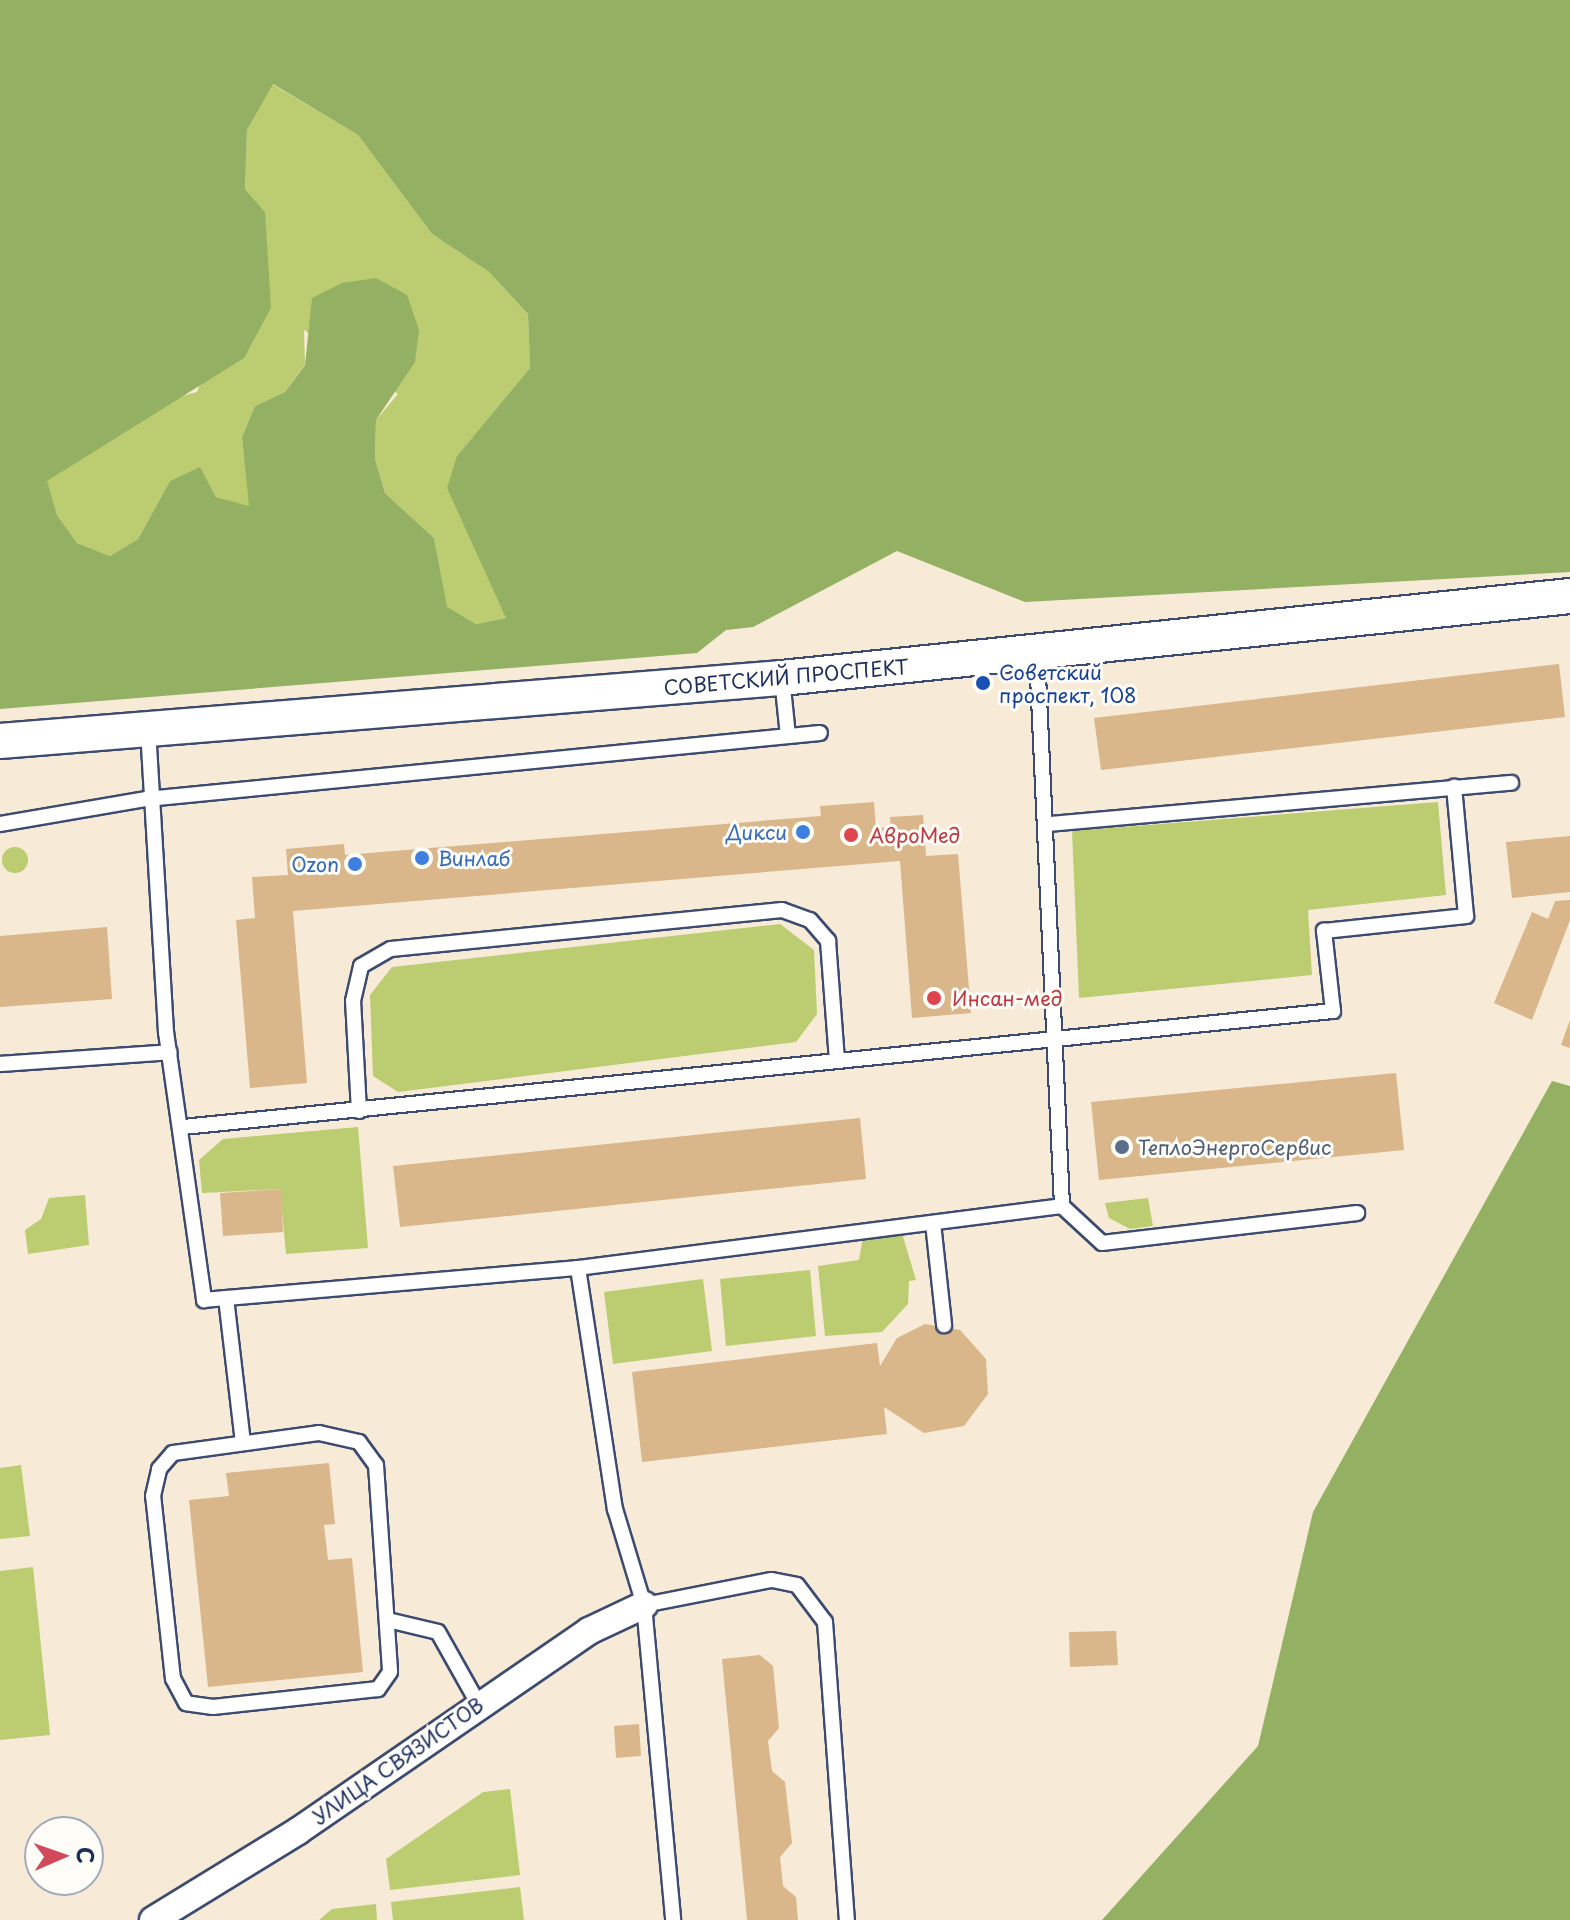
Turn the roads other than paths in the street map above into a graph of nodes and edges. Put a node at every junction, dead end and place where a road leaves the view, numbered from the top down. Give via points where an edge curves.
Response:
1 (1570, 596) edge
2 (1037, 653) junction
3 (782, 678) junction
4 (148, 729) junction
5 (820, 733) dead end
6 (788, 736) junction
7 (0, 741) edge
8 (1511, 783) dead end
9 (1454, 787) junction
10 (147, 799) junction
11 (0, 824) edge
12 (1049, 824) junction
13 (1052, 1039) junction
14 (170, 1052) junction
15 (837, 1060) junction
16 (0, 1064) edge
17 (359, 1111) junction
18 (183, 1127) junction
19 (1062, 1206) junction
20 (1357, 1213) dead end
21 (933, 1223) junction
22 (578, 1268) junction
23 (226, 1298) junction
24 (944, 1325) dead end
25 (243, 1443) junction
26 (644, 1605) junction
27 (392, 1621) junction
28 (479, 1705) junction
29 (153, 1920) edge
30 (673, 1920) edge
31 (847, 1920) edge

1 - 2 street, СОВЕТСКИЙ ПРОСПЕКТ
2 - 3 street, СОВЕТСКИЙ ПРОСПЕКТ
2 - 12 lane
3 - 4 street, СОВЕТСКИЙ ПРОСПЕКТ
3 - 6 lane
4 - 7 street, СОВЕТСКИЙ ПРОСПЕКТ
4 - 10 lane
5 - 6 lane
6 - 10 lane
8 - 9 lane
9 - 12 lane
9 - 13 lane via 1466,916 1324,931 1333,1011
10 - 11 lane
10 - 14 lane
12 - 13 lane
13 - 15 lane
13 - 19 lane
14 - 16 lane
14 - 18 lane
15 - 17 lane
15 - 17 lane via 828,941 810,920 782,910 391,949 361,966 353,1001
17 - 18 lane
18 - 23 lane via 204,1300
19 - 20 lane via 1102,1243
19 - 21 lane
21 - 22 lane
21 - 24 lane
22 - 23 lane
22 - 26 lane via 615,1509
23 - 25 lane
25 - 27 lane via 319,1433 359,1442 376,1465
25 - 27 lane via 173,1453 159,1469 153,1496 173,1679 186,1703 213,1707 378,1689 390,1672
26 - 28 street, УЛИЦА СВЯЗИСТОВ via 589,1631
26 - 30 lane
26 - 31 lane via 772,1580 797,1585 825,1622
27 - 28 lane via 438,1632
28 - 29 street, УЛИЦА СВЯЗИСТОВ

